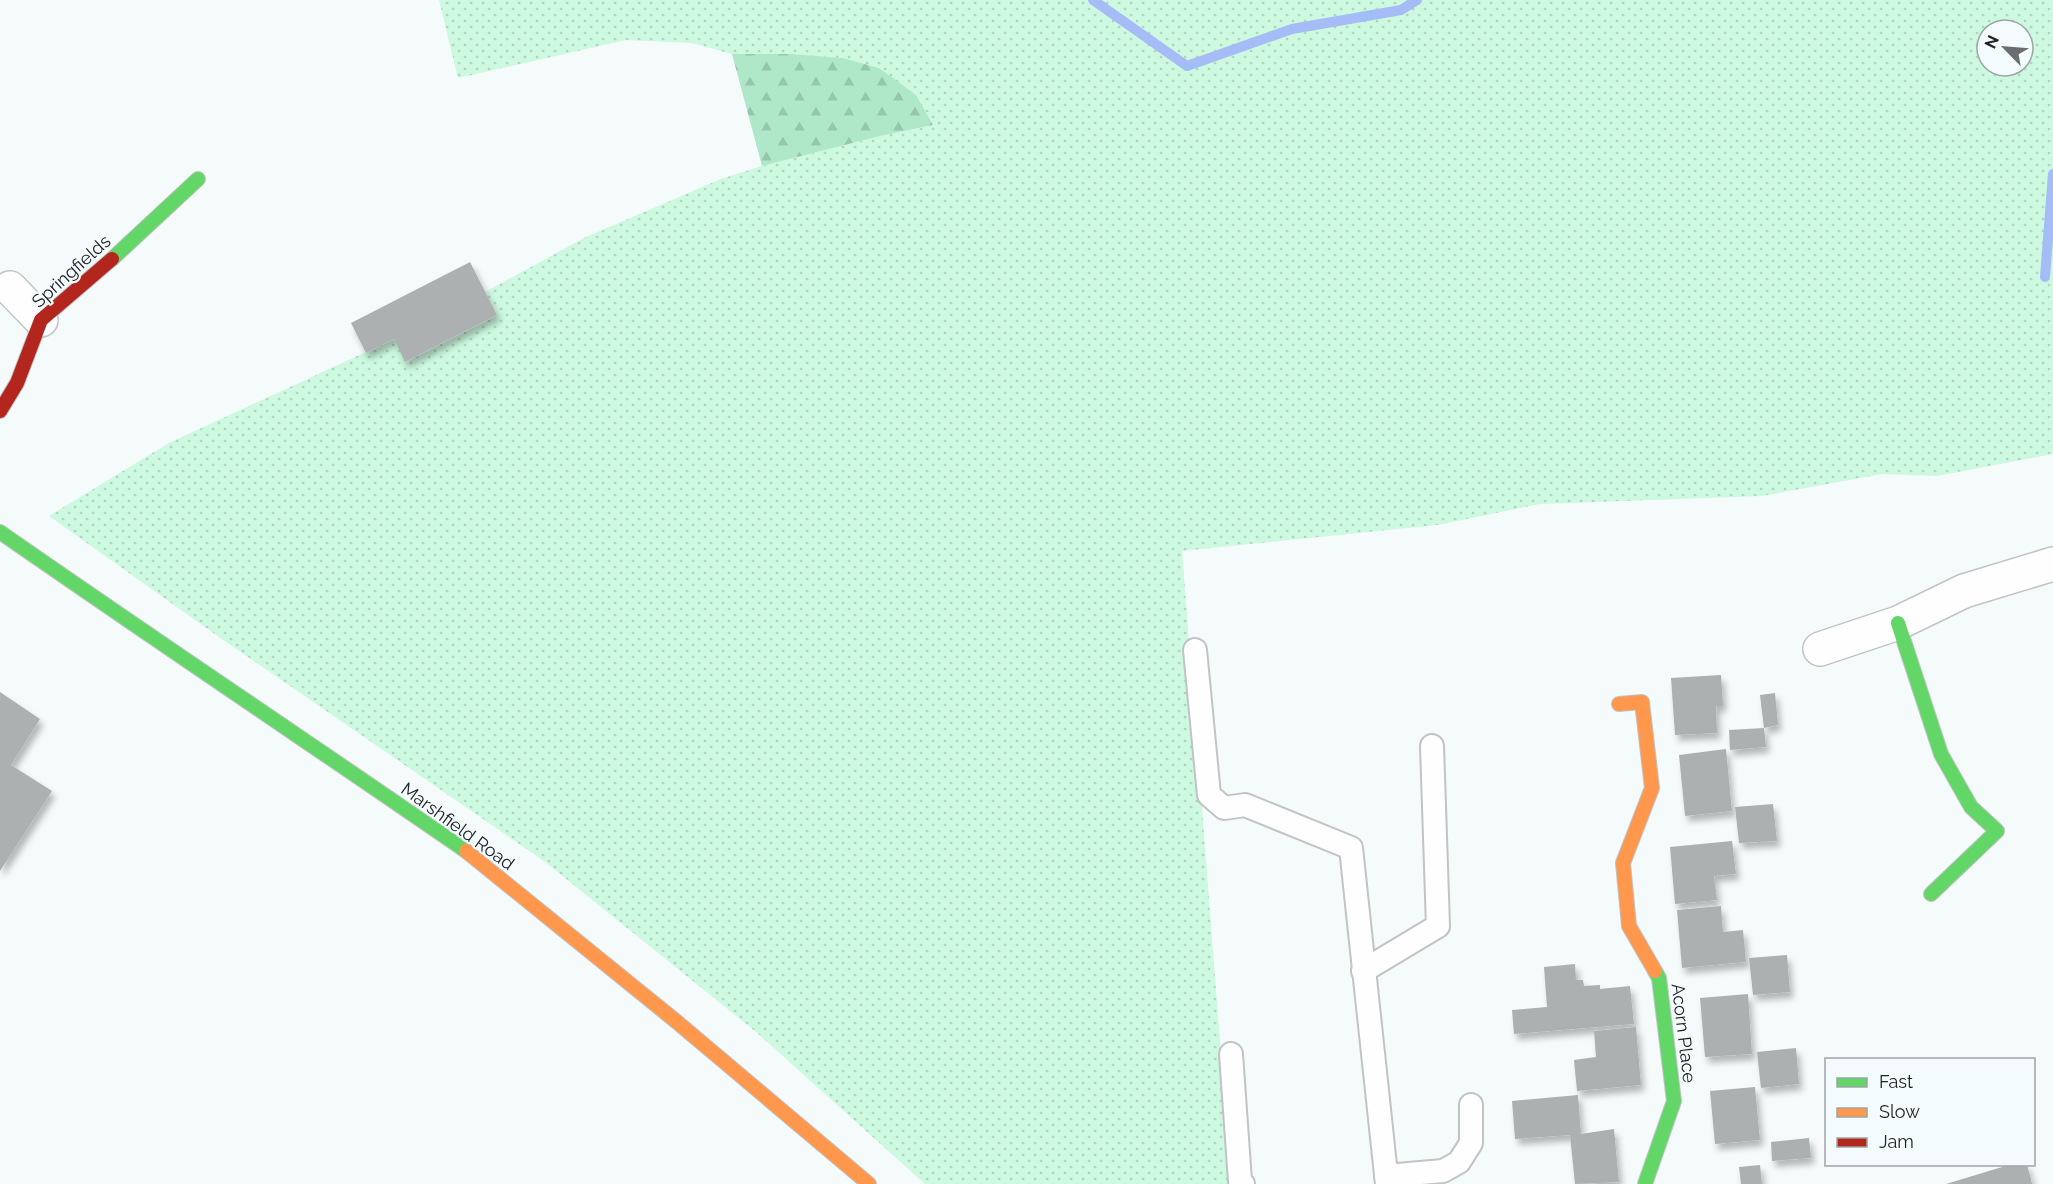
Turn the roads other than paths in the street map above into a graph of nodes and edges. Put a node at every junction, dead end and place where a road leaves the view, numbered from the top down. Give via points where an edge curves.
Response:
1 (198, 179) dead end
2 (10, 288) dead end
3 (41, 320) junction
4 (0, 411) edge
5 (0, 532) edge
6 (2053, 564) edge
7 (1898, 623) junction
8 (1820, 649) dead end
9 (1195, 650) dead end
10 (1619, 704) dead end
11 (1432, 746) dead end
12 (1931, 894) dead end
13 (1363, 971) junction
14 (1231, 1054) dead end
15 (1471, 1105) dead end
16 (1387, 1180) edge
17 (869, 1184) edge
18 (1244, 1184) edge
19 (1645, 1184) edge

1 - 3 street, Springfields
2 - 3 street
3 - 4 street, Springfields via 17,383
5 - 17 street, Marshfield Road via 471,854
6 - 7 street via 1964,591
7 - 8 street
7 - 12 street via 1941,754 1971,807 1997,831
9 - 13 lane via 1209,795 1224,808 1245,805 1351,848
10 - 19 street, Acorn Place via 1642,702 1652,788 1623,863 1629,926 1659,978 1674,1101
11 - 13 lane via 1438,926
13 - 16 lane
14 - 18 lane via 1240,1181
15 - 16 lane via 1471,1143 1458,1162 1443,1171

